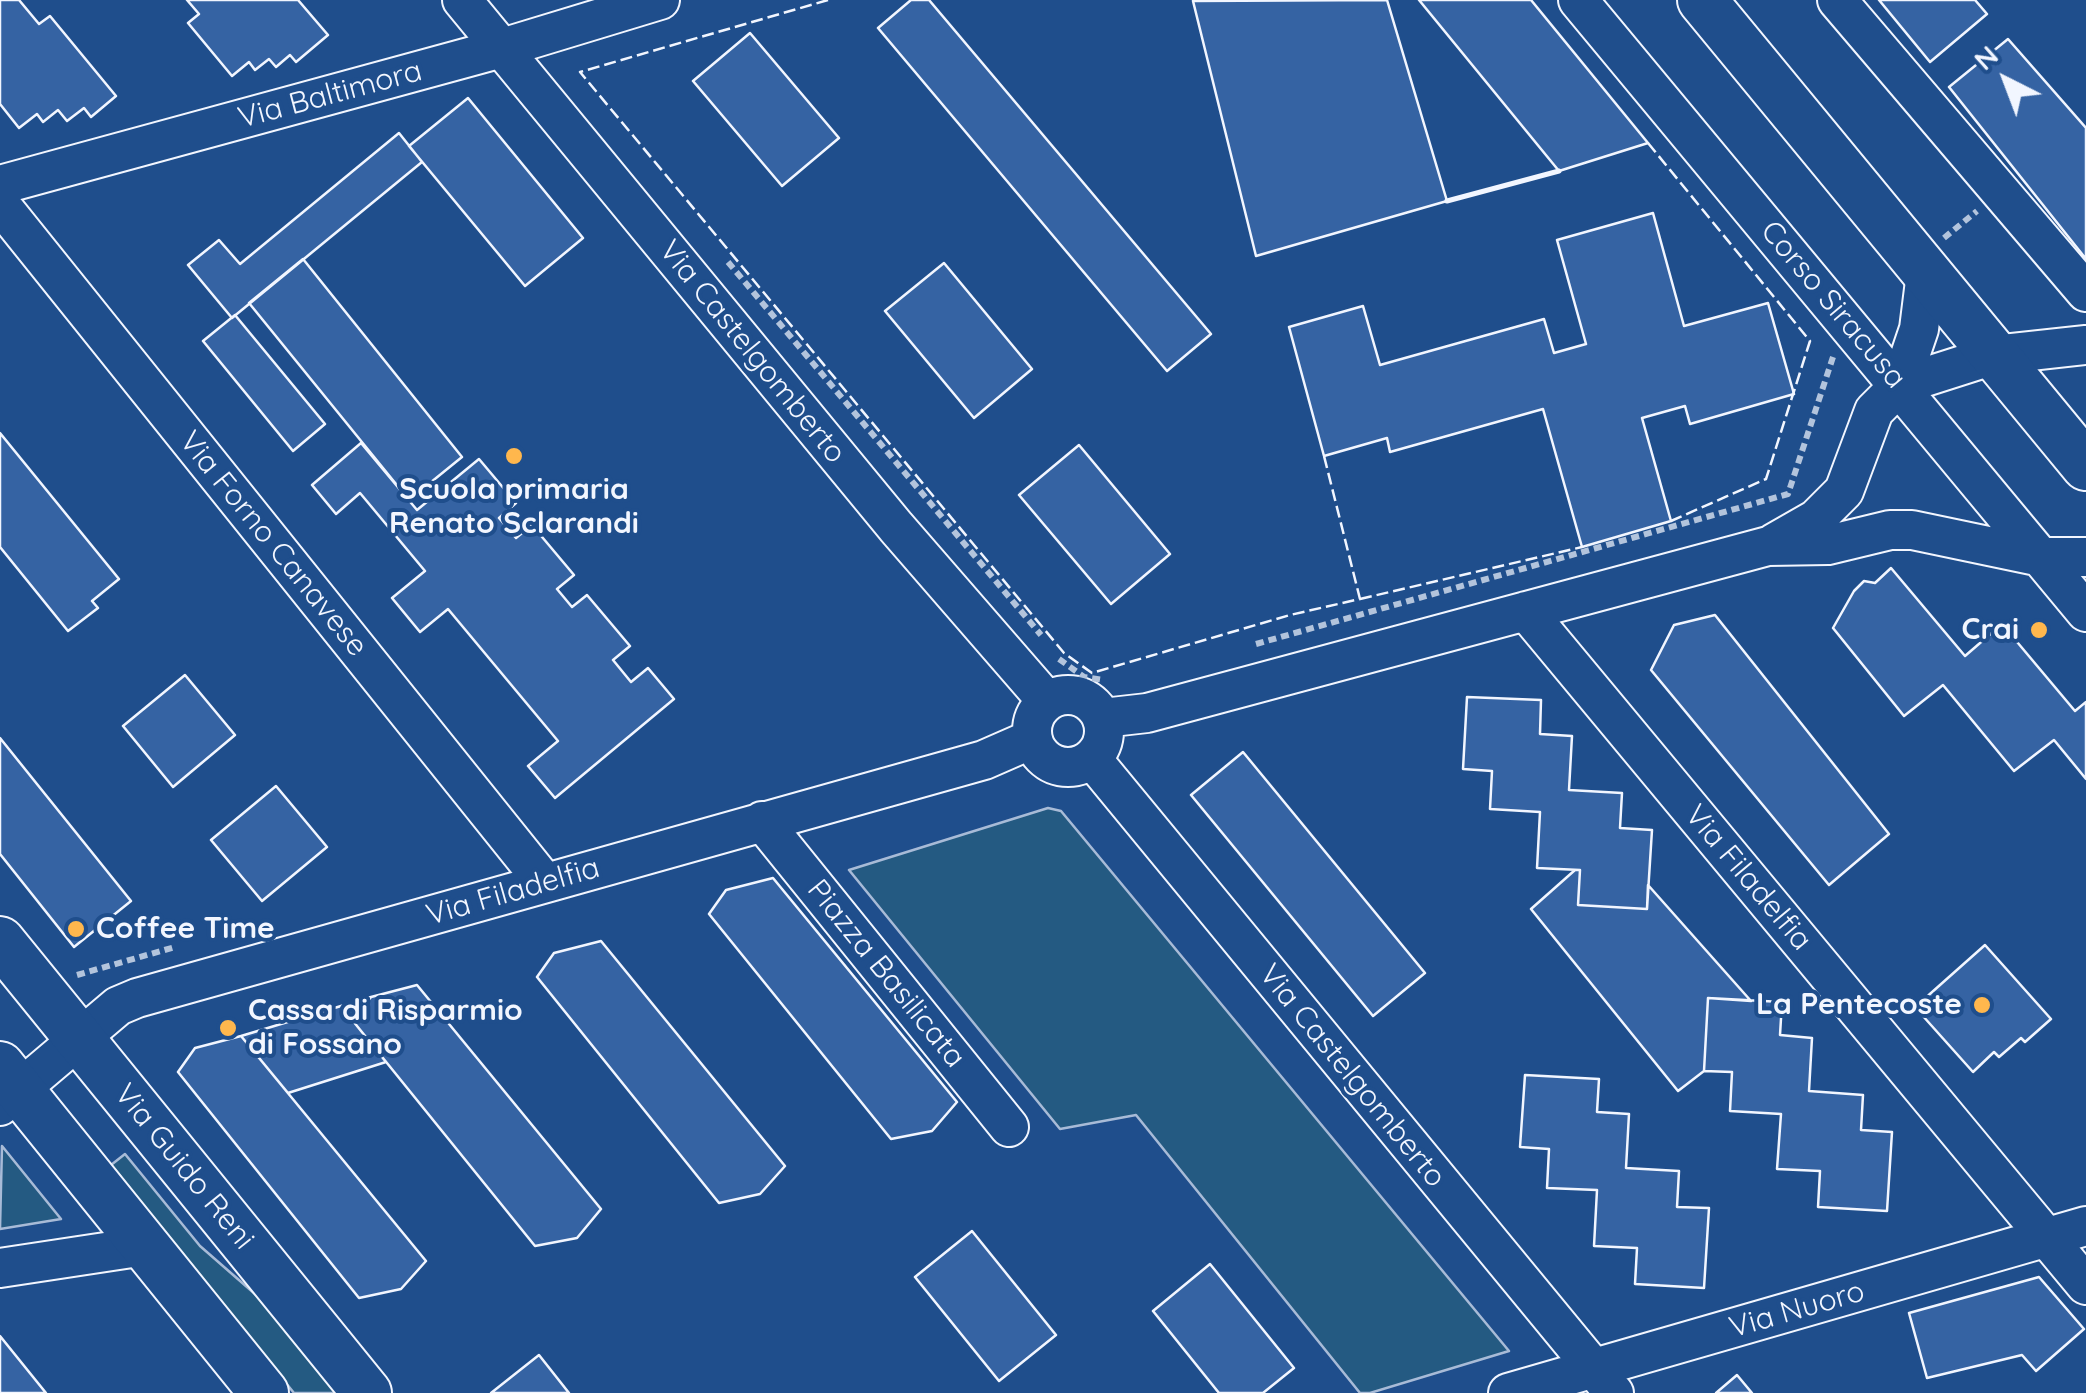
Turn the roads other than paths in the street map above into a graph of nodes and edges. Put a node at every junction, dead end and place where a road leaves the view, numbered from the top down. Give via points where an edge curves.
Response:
1 (462, 0) edge
2 (660, 0) edge
3 (1578, 0) edge
4 (1702, 0) edge
5 (1837, 0) edge
6 (502, 48) junction
7 (0, 185) edge
8 (0, 204) edge
9 (1926, 273) junction
10 (2086, 292) edge
11 (2086, 345) edge
12 (1994, 355) junction
13 (1900, 385) junction
14 (2086, 466) edge
15 (1768, 546) junction
16 (2041, 557) junction
17 (2086, 557) edge
18 (1526, 611) junction
19 (2086, 612) edge
20 (1038, 691) junction
21 (1103, 718) junction
22 (1032, 738) junction
23 (1092, 759) junction
24 (762, 821) junction
25 (545, 884) junction
26 (0, 941) edge
27 (78, 1037) junction
28 (6, 1087) edge
29 (1009, 1128) dead end
30 (2086, 1226) edge
31 (2048, 1238) junction
32 (145, 1246) junction
33 (0, 1268) edge
34 (2086, 1284) edge
35 (1603, 1381) edge
36 (264, 1393) edge
37 (367, 1393) edge
38 (1508, 1393) edge

1 - 6 street, Via Castelgomberto
2 - 6 street, Via Baltimora
3 - 13 street, Corso Siracusa
4 - 9 main road
5 - 10 street
6 - 7 street, Via Baltimora
6 - 20 street, Via Castelgomberto
8 - 25 street, Via Forno Canavese
9 - 12 main road
9 - 13 street via 1919,329
11 - 12 street
12 - 13 street
12 - 14 main road
13 - 15 street via 1874,412 1833,505
13 - 16 street, Corso Siracusa
15 - 16 street via 1828,545 1912,530
15 - 18 street
16 - 17 street
16 - 19 street, Corso Siracusa
18 - 21 street via 1147,713
18 - 31 street, Via Filadelfia
20 - 21 street via 1077,696
20 - 22 street
21 - 23 street via 1102,744
22 - 23 street via 1052,764 1076,767
22 - 24 street, Via Filadelfia via 984,760
23 - 35 street, Via Castelgomberto
24 - 25 street, Via Filadelfia
24 - 29 street, Piazza Basilicata
25 - 27 street, Via Filadelfia via 137,998
26 - 27 main road, Via Guido Reni
27 - 28 street, Via Filadelfia
27 - 37 main road, Via Guido Reni
28 - 32 main road
30 - 31 street, Via Nuoro
31 - 34 street, Via Filadelfia
31 - 35 street, Via Nuoro
32 - 33 street
32 - 36 main road
35 - 38 street, Via Nuoro

